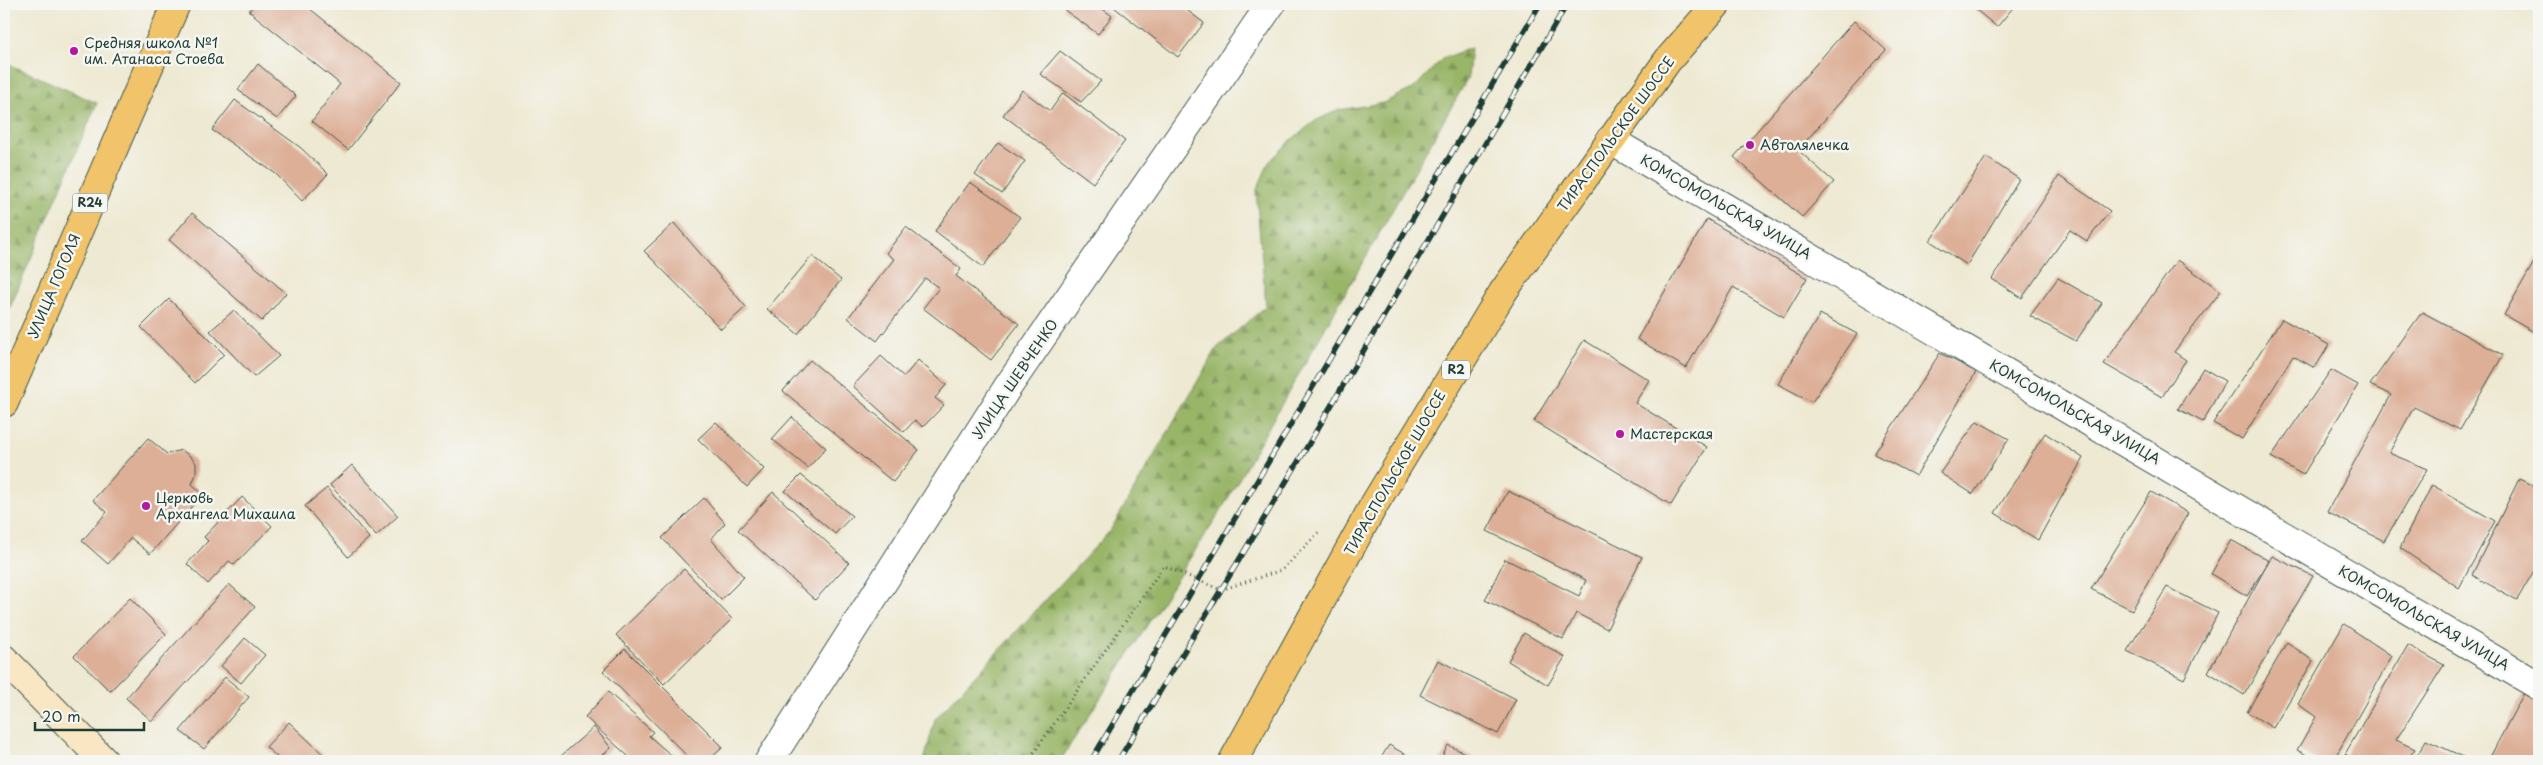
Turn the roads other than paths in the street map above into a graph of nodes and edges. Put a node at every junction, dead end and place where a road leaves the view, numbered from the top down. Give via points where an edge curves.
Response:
1 (176, 4) edge
2 (1271, 4) edge
3 (1717, 4) edge
4 (1610, 140) junction
5 (4, 403) edge
6 (4, 658) edge
7 (2539, 686) edge
8 (104, 761) edge
9 (768, 761) edge
10 (1233, 761) edge

1 - 5 main road, УЛИЦА ГОГОЛЯ / R24
2 - 9 street, УЛИЦА ШЕВЧЕНКО via 1007,388
3 - 4 main road, ТИРАСПОЛЬСКОЕ ШОССЕ / R2 via 1668,60
4 - 7 street, КОМСОМОЛЬСКАЯ УЛИЦА
4 - 10 main road, ТИРАСПОЛЬСКОЕ ШОССЕ / R2 via 1503,292 1375,504
6 - 8 street

